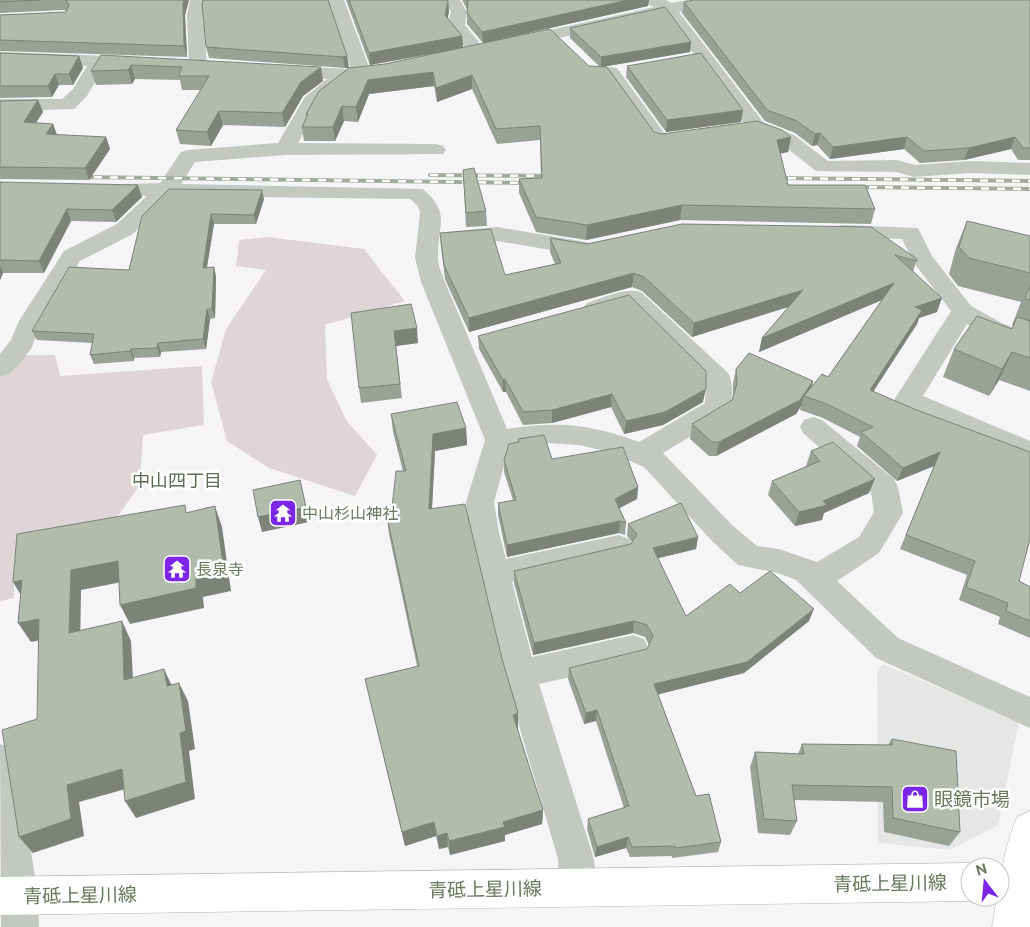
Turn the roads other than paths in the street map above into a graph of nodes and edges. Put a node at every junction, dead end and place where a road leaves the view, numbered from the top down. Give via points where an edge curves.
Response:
1 (198, 0) edge
2 (336, 0) edge
3 (452, 0) edge
4 (710, 0) edge
5 (661, 4) edge
6 (553, 34) junction
7 (568, 48) edge
8 (703, 57) junction
9 (0, 58) edge
10 (99, 60) junction
11 (685, 60) edge
12 (149, 62) edge
13 (179, 64) edge
14 (269, 70) edge
15 (394, 70) edge
16 (612, 72) edge
17 (353, 74) junction
18 (0, 105) edge
19 (756, 127) junction
20 (737, 129) edge
21 (689, 136) edge
22 (285, 149) junction
23 (436, 150) dead end
24 (1030, 169) edge
25 (83, 189) edge
26 (163, 190) junction
27 (824, 232) edge
28 (428, 240) junction
29 (605, 245) edge
30 (963, 311) junction
31 (569, 315) edge
32 (1030, 344) edge
33 (0, 368) edge
34 (813, 426) dead end
35 (498, 440) junction
36 (1030, 452) edge
37 (641, 453) junction
38 (618, 547) edge
39 (493, 574) junction
40 (815, 579) junction
41 (633, 649) dead end
42 (520, 674) junction
43 (1030, 713) edge
44 (0, 760) edge
45 (1030, 829) edge
46 (1016, 881) edge
47 (960, 882) edge
48 (578, 888) junction
49 (13, 906) edge
50 (1011, 927) edge

1 - 13 street via 196,15 207,65
2 - 17 street
3 - 6 street via 459,12 456,25 468,53
4 - 5 street
5 - 6 street
5 - 8 street
6 - 7 street
8 - 11 street
8 - 19 street via 730,88
9 - 10 street
10 - 12 street
10 - 18 street via 80,92 67,105
14 - 17 street
15 - 17 street
16 - 21 street via 660,141
17 - 22 street via 312,101
19 - 20 street
19 - 24 street via 787,139 823,167 897,166 914,171
22 - 23 street
22 - 26 street via 188,156 170,185
25 - 26 street
26 - 28 street via 416,193 428,204 431,213
26 - 33 street via 125,230 72,256 31,321 22,343
27 - 30 street via 910,233 922,258
28 - 29 street via 497,234 586,249
28 - 35 street via 426,258 433,282 468,342
30 - 32 street via 991,328
30 - 36 street via 907,400
31 - 37 street via 633,297 718,379 718,407
34 - 40 street via 884,487 888,513 869,545
35 - 37 street via 551,433 582,436
35 - 39 street via 480,502
37 - 40 street via 654,460 749,557 779,561 807,571
38 - 39 street
39 - 42 street
40 - 43 street via 887,648
41 - 42 street
42 - 48 street via 576,859
44 - 49 street
45 - 46 main road
46 - 50 main road
47 - 48 main road, 青砥上星川線
48 - 49 main road, 青砥上星川線

